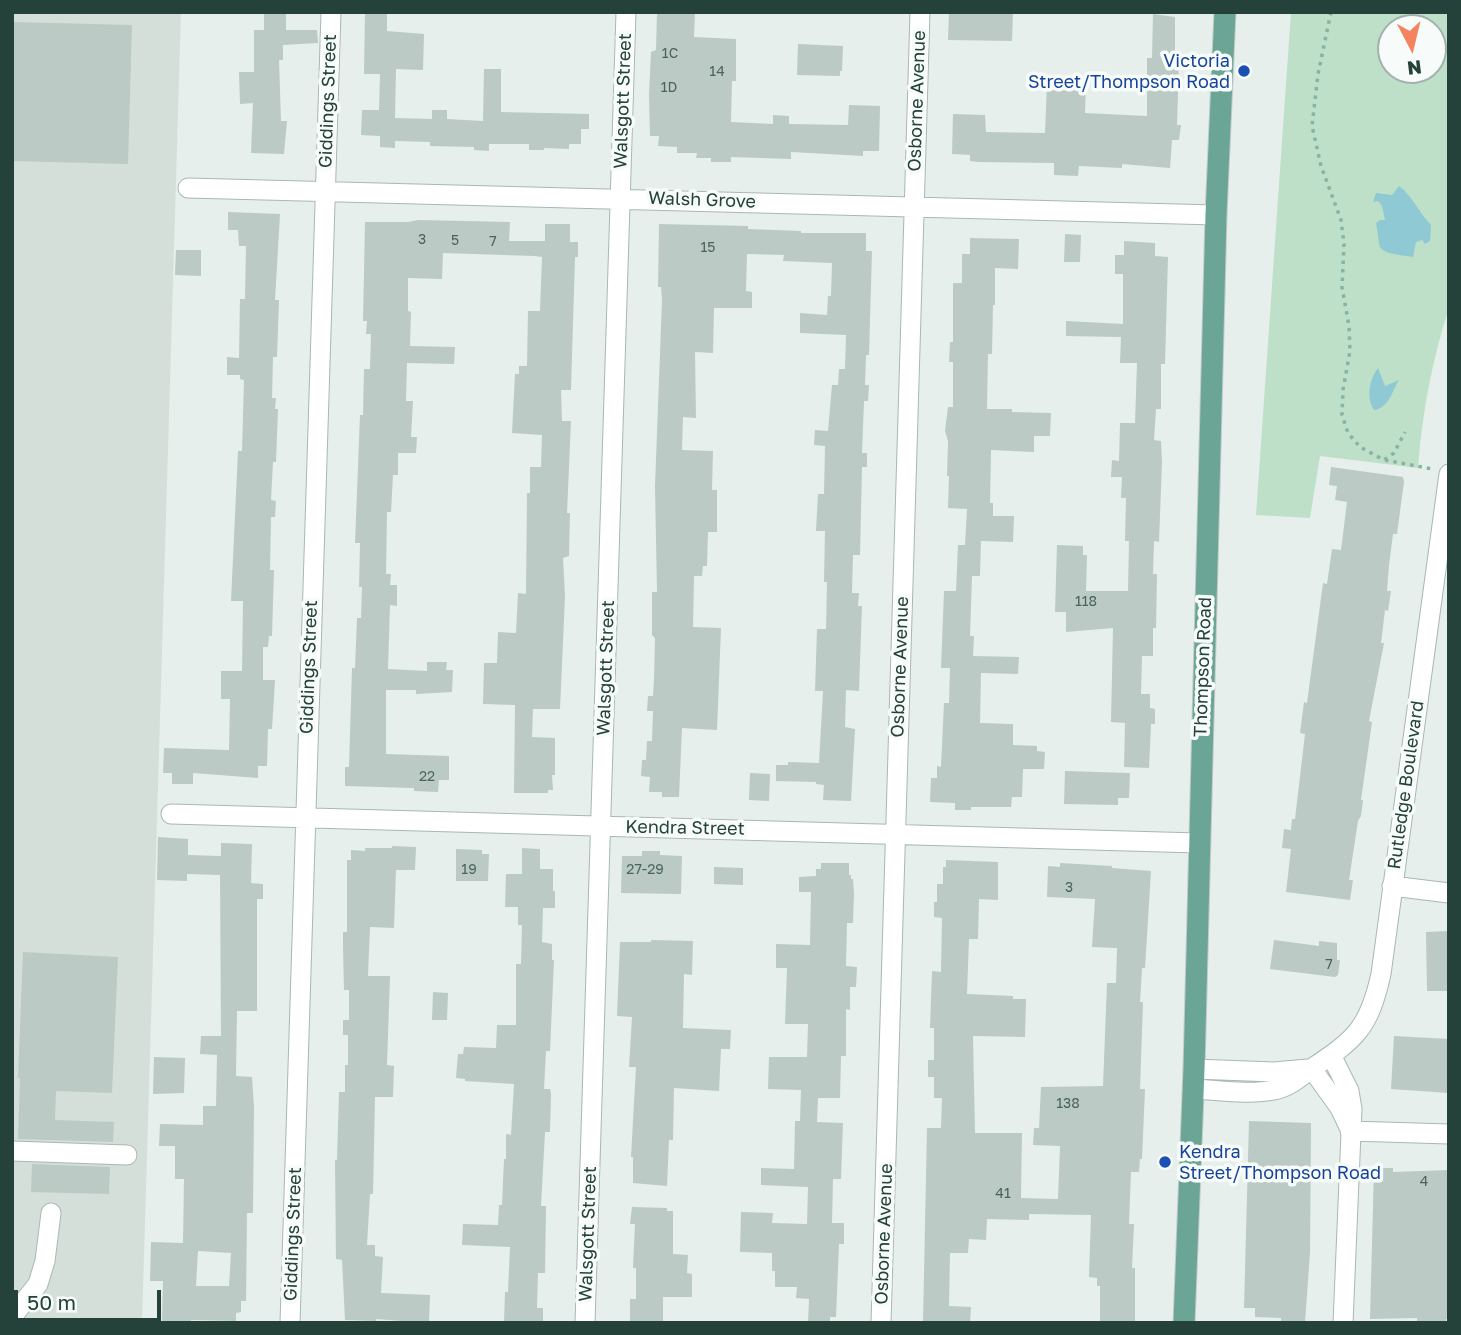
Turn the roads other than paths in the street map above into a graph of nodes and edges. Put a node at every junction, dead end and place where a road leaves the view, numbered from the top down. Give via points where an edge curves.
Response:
1 (331, 12) edge
2 (626, 12) edge
3 (920, 12) edge
4 (1225, 12) edge
5 (188, 188) dead end
6 (325, 191) junction
7 (621, 197) junction
8 (914, 206) junction
9 (1216, 215) junction
10 (1443, 472) edge
11 (171, 814) dead end
12 (305, 818) junction
13 (601, 825) junction
14 (894, 833) junction
15 (1198, 843) junction
16 (1392, 886) junction
17 (1449, 893) edge
18 (1332, 1057) junction
19 (1312, 1069) junction
20 (1193, 1079) junction
21 (1350, 1131) junction
22 (1449, 1134) edge
23 (12, 1151) edge
24 (127, 1155) dead end
25 (51, 1213) dead end
26 (12, 1317) edge
27 (290, 1323) edge
28 (585, 1323) edge
29 (881, 1323) edge
30 (1184, 1323) edge
31 (1343, 1323) edge

1 - 6 street, Giddings Street
2 - 7 street, Walsgott Street
3 - 8 street, Osborne Avenue
4 - 9 main road, Thompson Road
5 - 6 street, Walsh Grove
6 - 7 street, Walsh Grove
6 - 12 street, Giddings Street
7 - 8 street, Walsh Grove
7 - 13 street, Walsgott Street
8 - 9 street, Walsh Grove
8 - 14 street, Osborne Avenue
9 - 15 main road, Thompson Road
10 - 16 street, Rutledge Boulevard
11 - 12 street, Kendra Street
12 - 13 street, Kendra Street
12 - 27 street, Giddings Street
13 - 14 street, Kendra Street
13 - 28 street, Walsgott Street
14 - 15 street, Kendra Street
14 - 29 street, Osborne Avenue
15 - 20 main road, Thompson Road
16 - 17 street
16 - 18 street, Rutledge Boulevard via 1374,1005 1359,1032
18 - 19 street, Rutledge Boulevard
18 - 21 street via 1350,1096
19 - 20 street, Rutledge Boulevard
19 - 21 street
20 - 30 main road, Thompson Road
21 - 22 street
21 - 31 street
23 - 24 street
25 - 26 street via 38,1284

